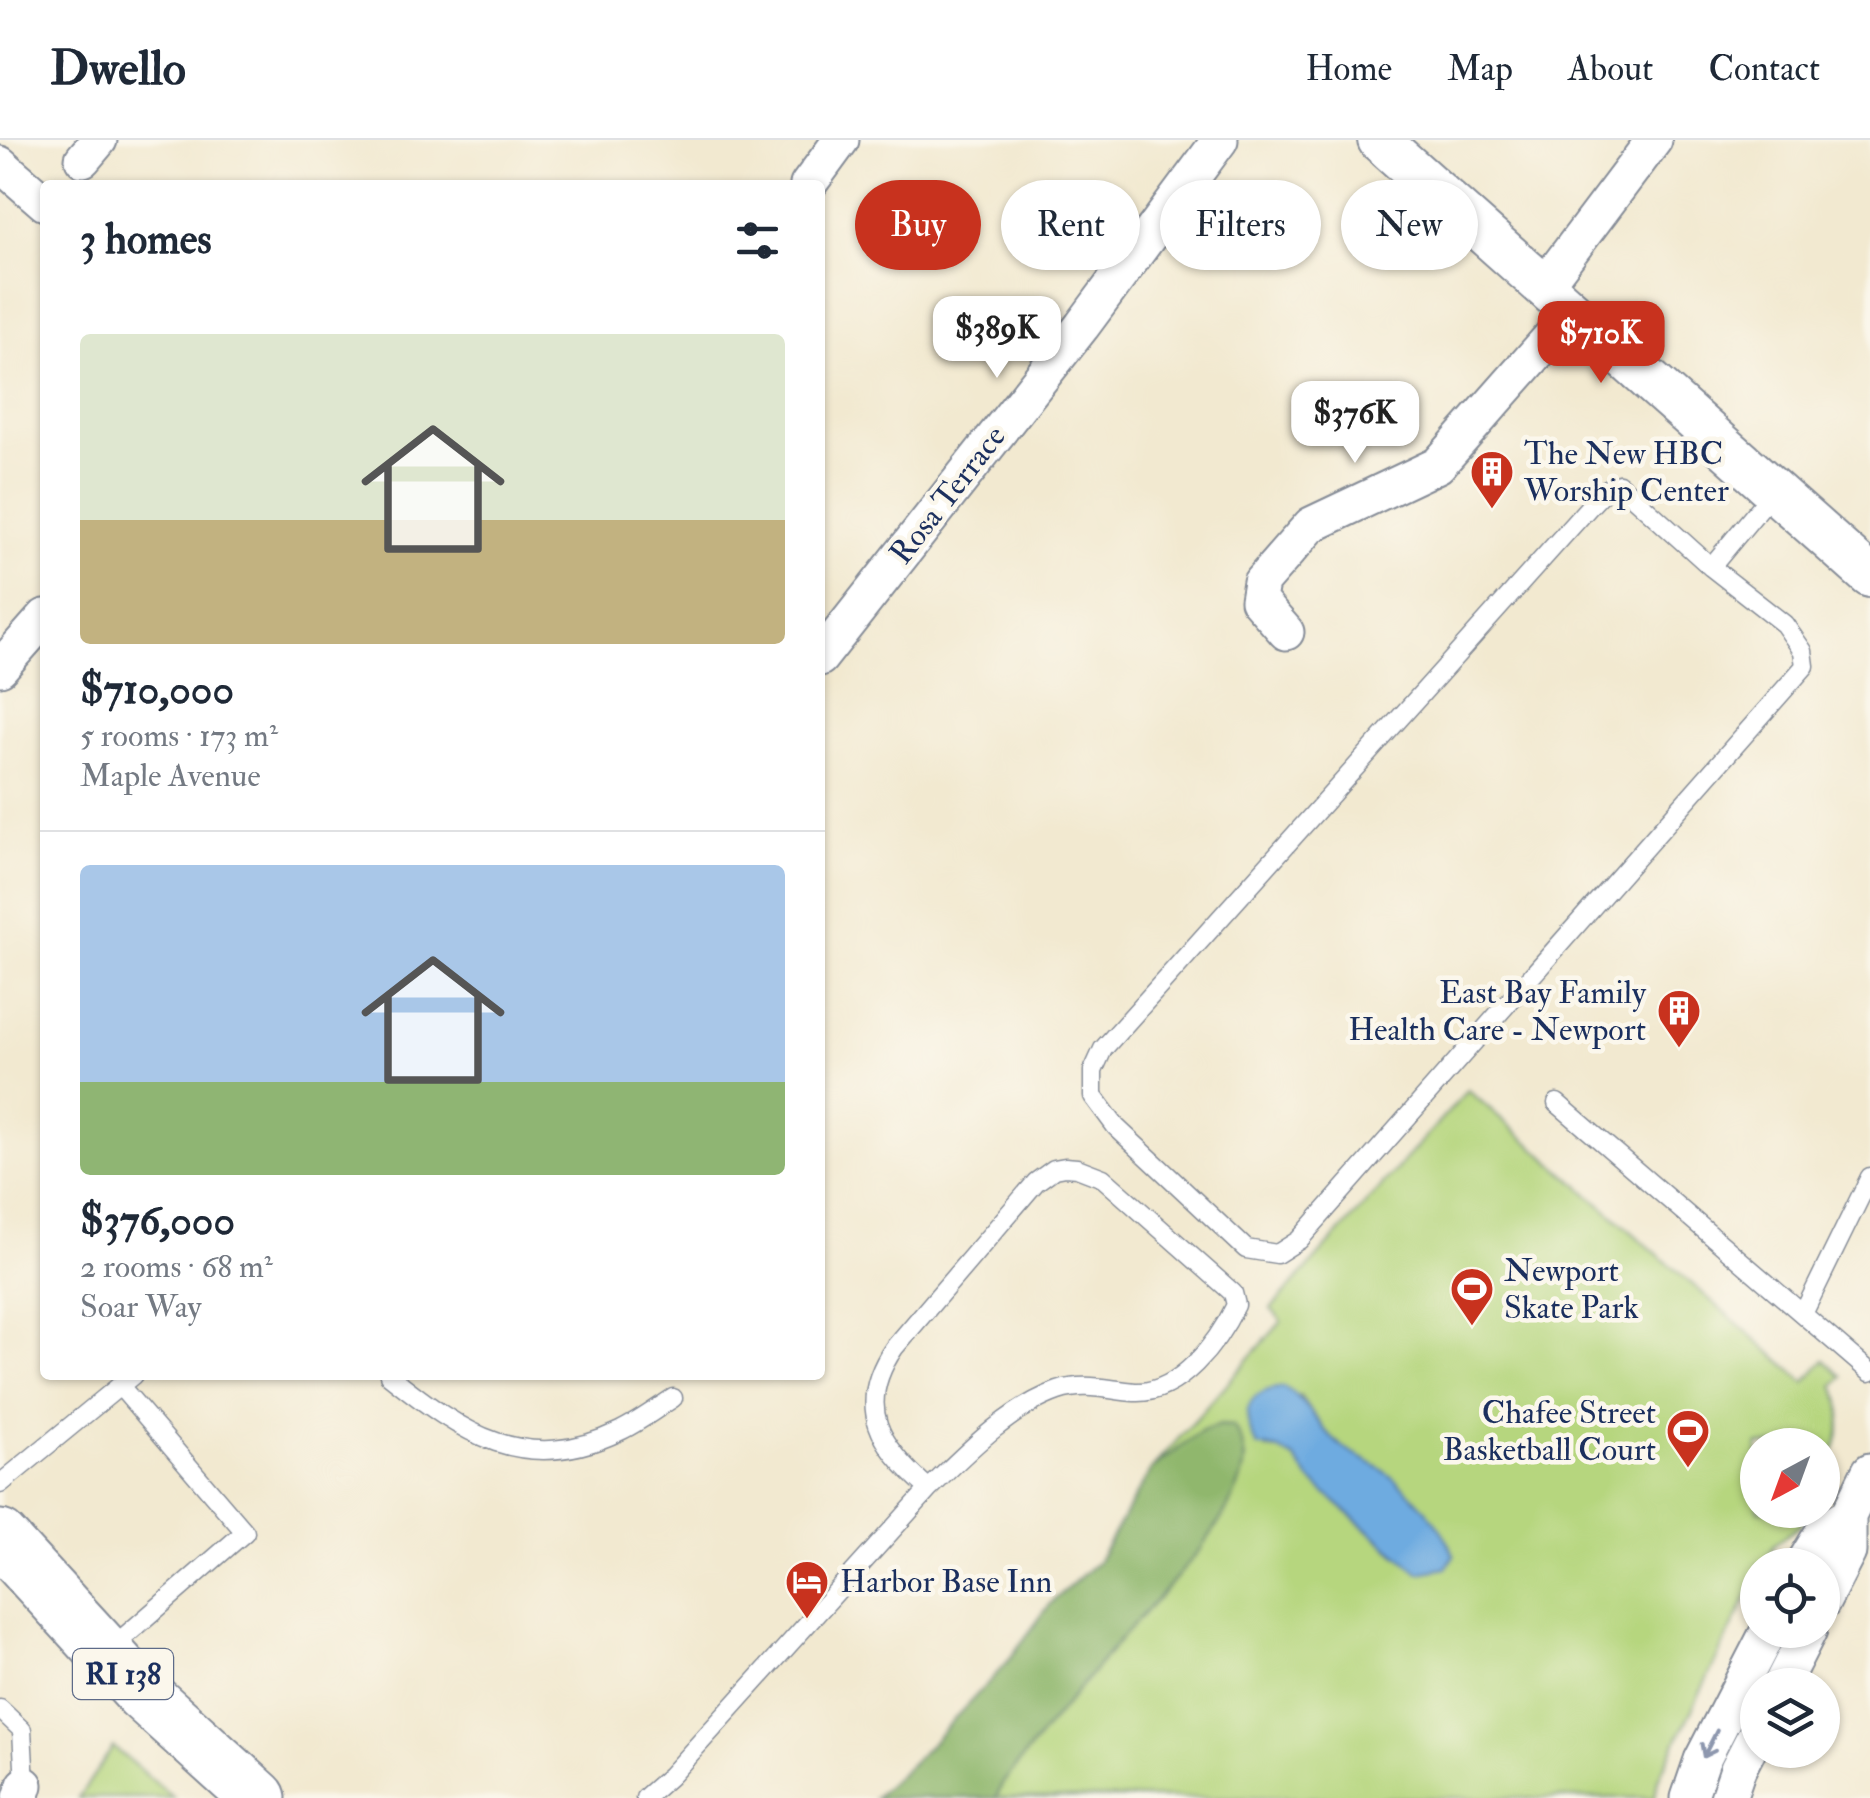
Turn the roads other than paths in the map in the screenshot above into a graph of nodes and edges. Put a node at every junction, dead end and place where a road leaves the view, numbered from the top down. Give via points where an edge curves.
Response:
1 (841, 140) edge
2 (1220, 140) edge
3 (1379, 140) edge
4 (1654, 140) edge
5 (0, 164) edge
6 (812, 180) edge
7 (40, 199) edge
8 (1558, 299) junction
9 (1774, 491) junction
10 (1711, 567) junction
11 (1869, 572) edge
12 (40, 623) edge
13 (1286, 632) dead end
14 (825, 652) edge
15 (0, 668) edge
16 (1557, 1102) dead end
17 (1870, 1177) edge
18 (1803, 1314) junction
19 (1870, 1372) edge
20 (395, 1380) edge
21 (126, 1381) edge
22 (673, 1398) dead end
23 (1870, 1471) edge
24 (0, 1484) edge
25 (929, 1489) junction
26 (1848, 1516) junction
27 (0, 1538) edge
28 (1814, 1548) edge
29 (1840, 1568) edge
30 (1760, 1648) edge
31 (104, 1654) junction
32 (0, 1709) edge
33 (1740, 1765) edge
34 (670, 1776) junction
35 (23, 1792) edge
36 (258, 1798) edge
37 (645, 1798) edge
38 (657, 1798) edge
39 (1688, 1798) edge
40 (1728, 1798) edge

1 - 6 street
2 - 14 street, Rosa Terrace
3 - 8 street
4 - 8 street
5 - 7 street
8 - 9 street
8 - 13 street via 1438,465 1311,525 1279,559 1261,582 1258,600
9 - 10 lane
9 - 11 street
10 - 10 lane via 1619,484 1605,490 1103,1050 1093,1071 1093,1096 1116,1127 1246,1249 1277,1254 1299,1240 1805,666 1784,624
12 - 15 street
16 - 18 lane
17 - 18 lane
18 - 19 lane
20 - 22 lane via 444,1419 504,1447 559,1450 620,1432
21 - 24 lane
21 - 31 lane via 245,1532
23 - 26 street
25 - 25 lane via 1000,1426 1046,1396 1076,1387 1164,1388 1216,1338 1236,1305 1233,1293 1103,1178 1077,1168 1046,1174 894,1348 879,1374 873,1399 885,1444
25 - 34 lane
26 - 28 street via 1826,1529
26 - 29 street via 1848,1552
27 - 31 highway, RI 138
30 -> 39 street
31 - 36 highway, RI 138
32 - 35 lane via 22,1730
33 - 40 street
34 - 37 lane
34 - 38 lane

